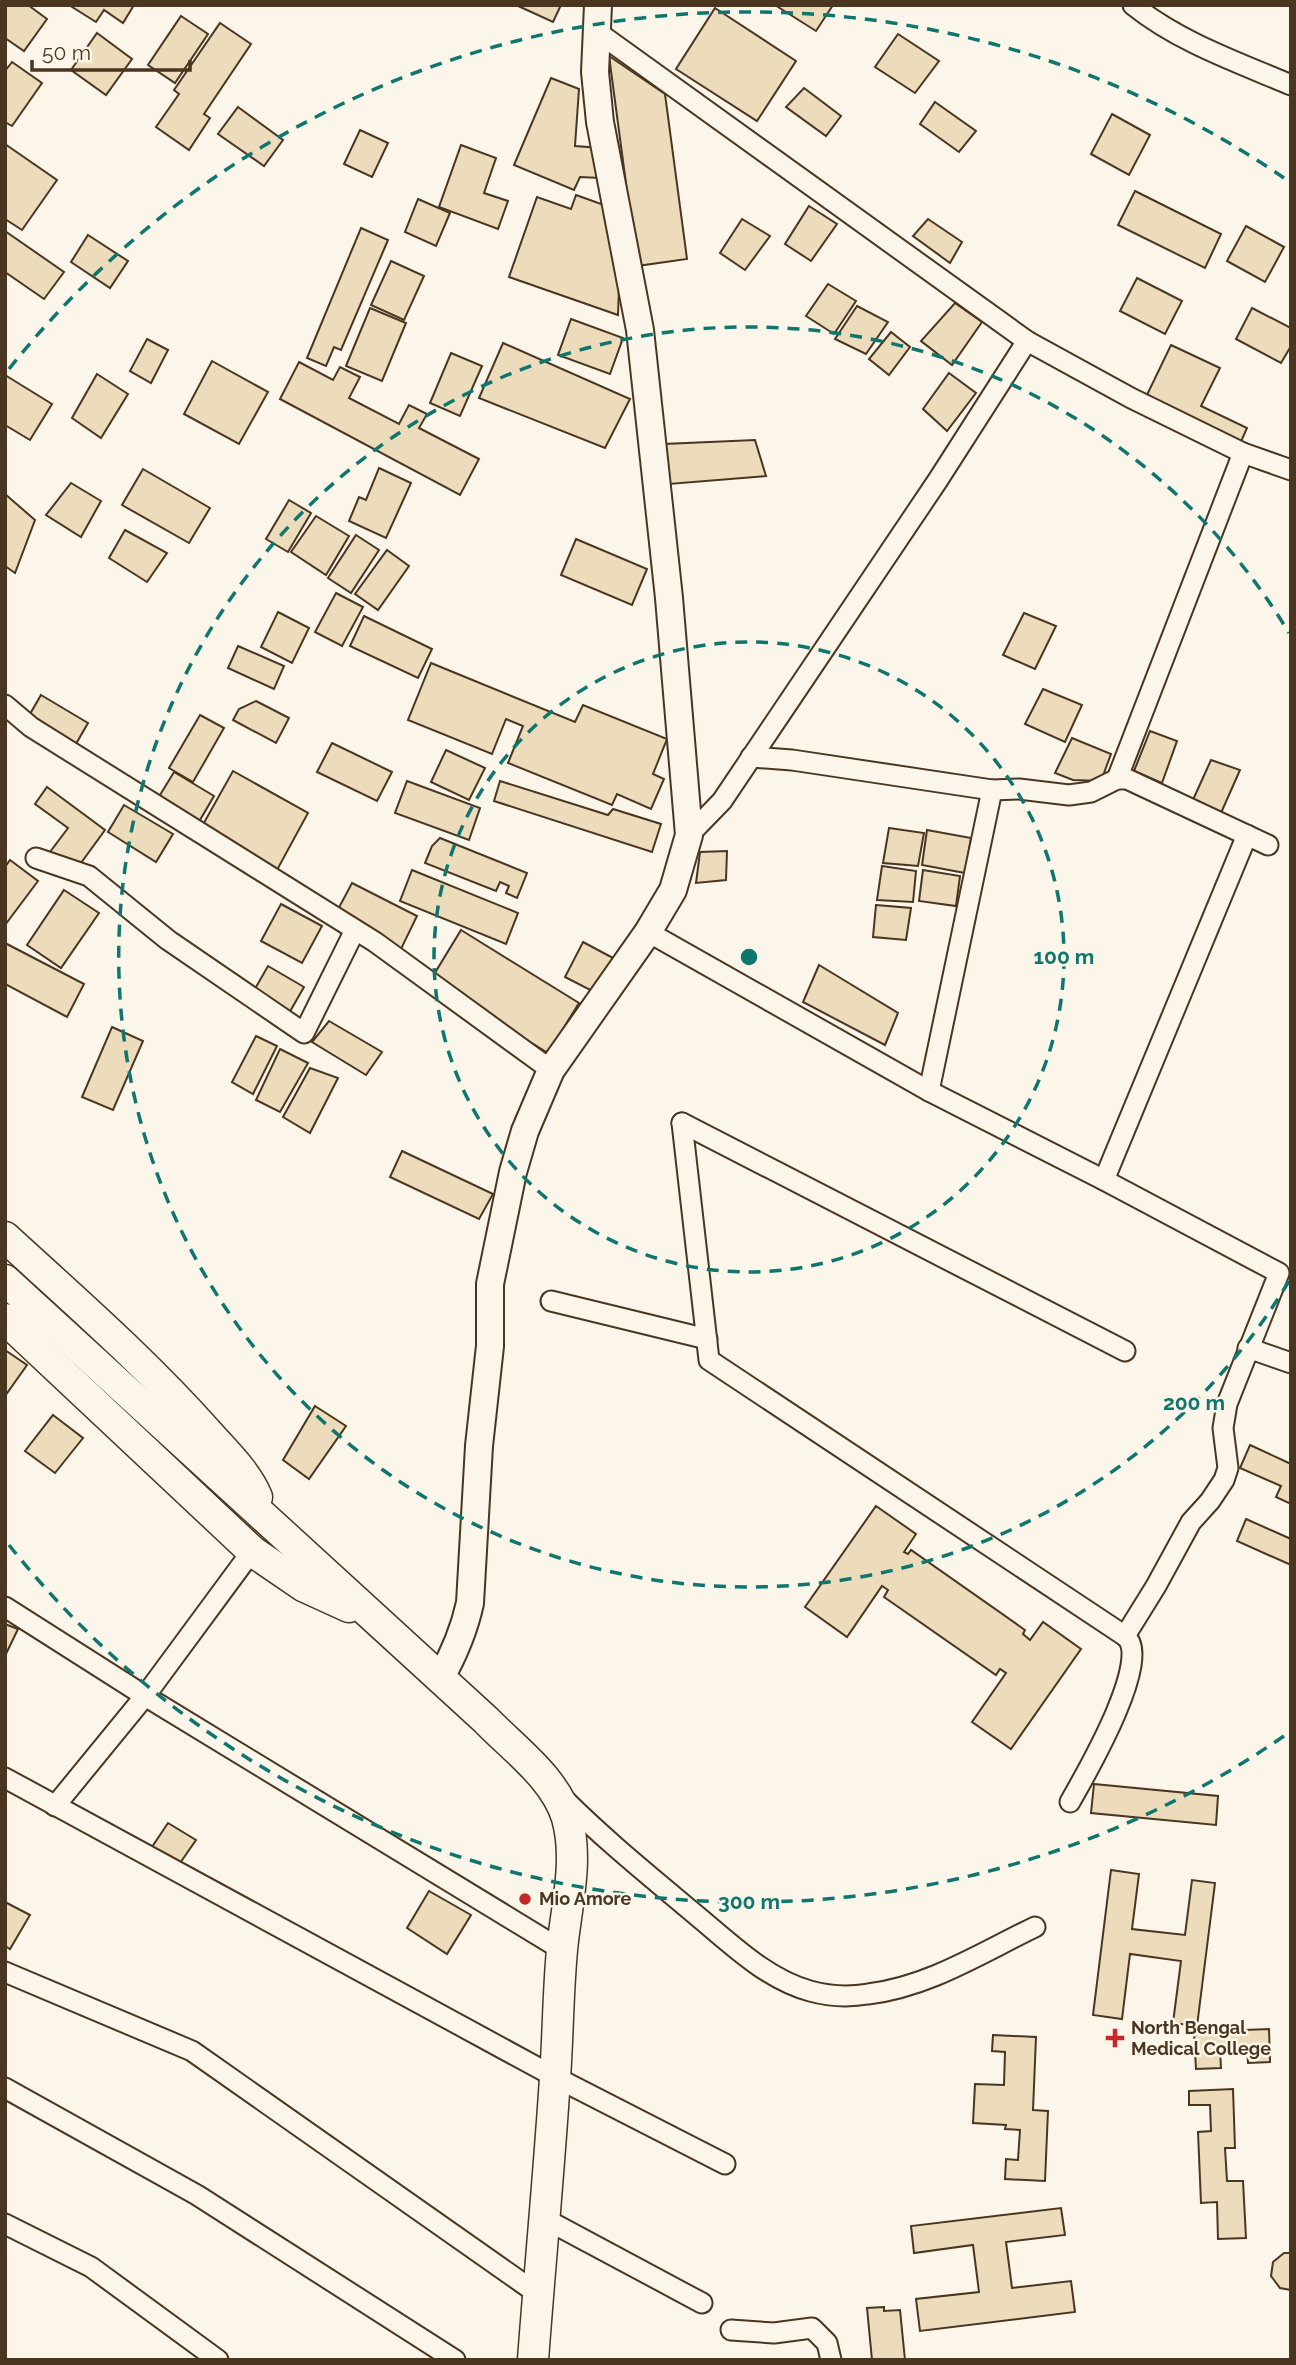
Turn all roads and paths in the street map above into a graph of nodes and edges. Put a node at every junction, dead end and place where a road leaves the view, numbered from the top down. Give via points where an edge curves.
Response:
1 (1133, 5) edge
2 (597, 18) edge
3 (1291, 85) edge
4 (1027, 341) junction
5 (1243, 453) junction
6 (1291, 470) edge
7 (5, 705) edge
8 (751, 757) junction
9 (1117, 779) junction
10 (992, 790) junction
11 (690, 835) junction
12 (1247, 835) junction
13 (1268, 845) dead end
14 (36, 858) dead end
15 (355, 930) junction
16 (648, 932) junction
17 (551, 1070) junction
18 (929, 1091) junction
19 (1104, 1180) junction
20 (5, 1237) edge
21 (5, 1280) edge
22 (551, 1301) dead end
23 (5, 1319) edge
24 (707, 1339) junction
25 (1248, 1348) junction
26 (1125, 1352) dead end
27 (1291, 1363) edge
28 (267, 1519) junction
29 (253, 1552) junction
30 (5, 1607) edge
31 (372, 1617) junction
32 (1125, 1636) junction
33 (440, 1679) junction
34 (145, 1696) junction
35 (5, 1778) edge
36 (549, 1783) junction
37 (1070, 1802) dead end
38 (55, 1806) junction
39 (1035, 1927) dead end
40 (562, 1950) junction
41 (5, 1972) edge
42 (555, 2077) junction
43 (5, 2088) edge
44 (725, 2164) dead end
45 (545, 2219) junction
46 (5, 2224) edge
47 (538, 2294) junction
48 (702, 2303) dead end
49 (732, 2330) dead end
50 (218, 2360) edge
51 (456, 2360) edge
52 (533, 2360) edge
53 (831, 2360) edge

1 - 3 street via 1198,45
2 - 4 street
2 - 11 street via 595,72 600,122 638,316 652,425
4 - 5 street
4 - 8 street
5 - 6 street
5 - 9 street
7 - 15 street via 31,727
8 - 10 street
8 - 11 street via 722,801
9 - 10 street via 1091,792 1069,795
9 - 12 street via 1144,786
10 - 18 street
11 - 16 street via 673,890
12 - 13 street
12 - 19 street
14 - 15 street via 89,876 168,940 304,1032
15 - 17 street
16 - 17 street
16 - 18 street
17 - 33 street via 524,1131 490,1284 490,1346 470,1603 457,1648
18 - 19 street
19 - 25 street via 1279,1273
20 - 28 main road via 187,1409 253,1487
21 - 28 main road
22 - 24 street
23 - 29 main road
24 - 26 street via 682,1123
24 - 32 street via 709,1360
25 - 27 street
25 - 32 street via 1225,1416 1228,1468 1223,1480 1191,1522
28 - 31 main road
29 - 31 main road via 303,1586
29 - 34 street
30 - 34 street
31 - 33 main road
32 - 37 street via 1132,1660 1122,1696
33 - 36 main road
34 - 38 street
34 - 40 street
35 - 38 street
36 - 39 street via 598,1833 743,1954 810,1992 866,1995 921,1983
36 - 40 main road via 567,1818 570,1847
38 - 42 street
40 - 42 main road
41 - 47 street via 192,2051
42 - 44 street
42 - 45 main road
43 - 51 street via 197,2195
45 - 47 main road
45 - 48 street
46 - 50 street via 91,2267
47 - 52 main road
49 - 53 street via 774,2333 812,2328 827,2343

